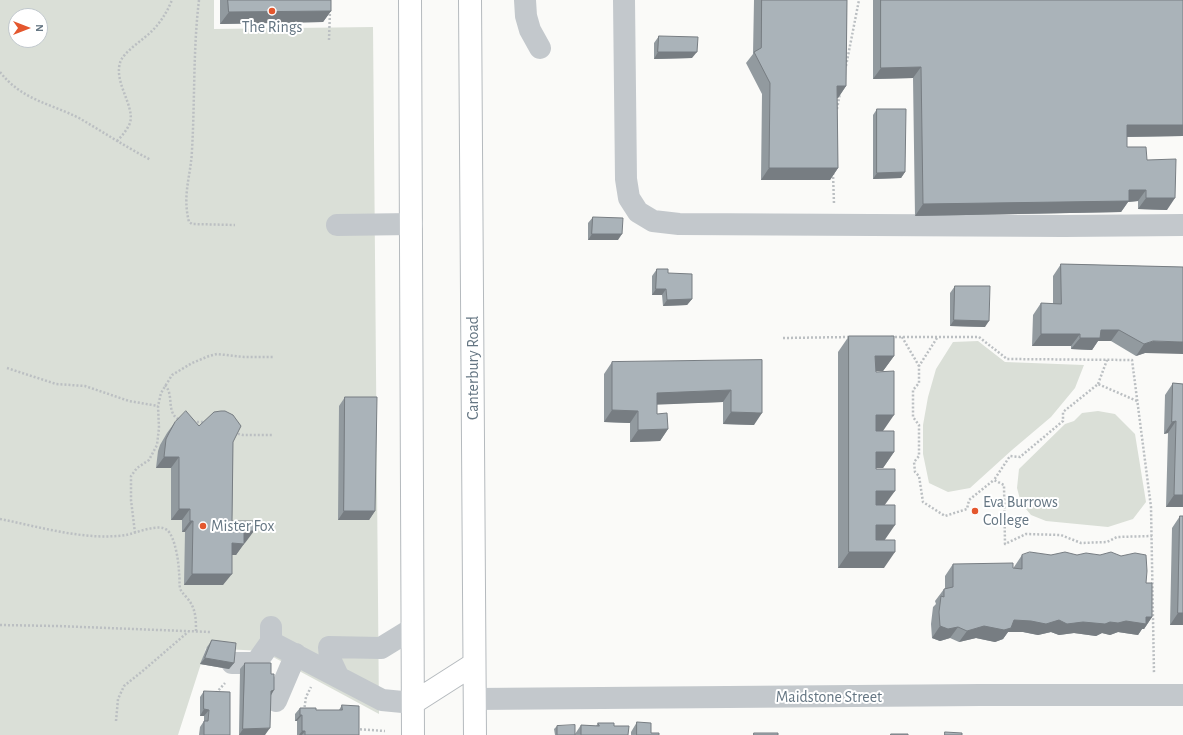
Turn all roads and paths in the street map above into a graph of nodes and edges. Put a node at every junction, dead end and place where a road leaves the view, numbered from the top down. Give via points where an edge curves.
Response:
1 (172, 0) edge
2 (199, 0) edge
3 (410, 0) edge
4 (470, 0) edge
5 (525, 0) edge
6 (624, 0) edge
7 (859, 0) edge
8 (330, 8) edge
9 (329, 40) dead end
10 (540, 48) dead end
11 (845, 70) edge
12 (0, 72) edge
13 (842, 86) edge
14 (837, 109) edge
15 (117, 141) junction
16 (151, 160) dead end
17 (412, 224) junction
18 (235, 225) dead end
19 (337, 225) dead end
20 (1183, 225) edge
21 (854, 337) edge
22 (886, 337) edge
23 (902, 337) junction
24 (937, 337) junction
25 (783, 338) dead end
26 (273, 357) dead end
27 (1107, 360) junction
28 (919, 366) junction
29 (7, 368) dead end
30 (1098, 384) junction
31 (165, 385) junction
32 (1137, 401) junction
33 (158, 406) junction
34 (186, 422) edge
35 (192, 422) edge
36 (210, 422) edge
37 (232, 431) edge
38 (272, 435) dead end
39 (994, 480) junction
40 (0, 519) edge
41 (135, 533) junction
42 (1152, 536) junction
43 (0, 625) edge
44 (412, 630) junction
45 (188, 632) junction
46 (196, 632) junction
47 (210, 632) dead end
48 (296, 654) junction
49 (232, 663) edge
50 (474, 664) junction
51 (329, 672) junction
52 (1154, 675) dead end
53 (277, 688) dead end
54 (1183, 695) edge
55 (475, 699) junction
56 (413, 703) junction
57 (304, 714) edge
58 (116, 721) dead end
59 (355, 729) edge
60 (385, 731) dead end
61 (413, 735) edge
62 (475, 735) edge

1 - 15 path via 152,32 120,60 118,69 130,118 128,126
2 - 18 path via 194,58 192,150 185,206 189,222 192,224
3 - 17 main road
4 - 50 main road, Canterbury Road
5 - 10 street via 530,30
6 - 20 street via 626,179 629,198 638,212 653,221 679,224 834,226
7 - 11 path
8 - 9 path
12 - 15 path via 19,92 78,118
13 - 14 path
15 - 16 path
17 - 19 street
17 - 44 main road
21 - 25 path
22 - 23 path
23 - 24 path
23 - 28 path
24 - 27 path via 979,337 1007,359
24 - 28 path
26 - 31 path via 224,354 209,356 177,371
27 - 30 path
27 - 32 path via 1132,360
28 - 39 path via 919,383 914,390 913,410 913,417 919,425 919,456 914,462 914,472 919,476 923,502 945,516 967,509 969,500
29 - 33 path via 56,384 85,386 134,402
30 - 32 path
30 - 39 path via 1063,412 1063,421 1020,457 1010,456
31 - 33 path
31 - 34 path via 169,391 171,413
32 - 42 path via 1151,507
33 - 41 path via 159,428 156,445 148,460 137,468 130,480
35 - 36 path
37 - 38 path via 238,434
39 - 42 path via 1004,485 1005,544 1026,534 1061,534 1081,543 1107,542 1118,537
40 - 41 path via 89,535
41 - 46 path via 161,527 172,535 180,589 188,598 195,613
42 - 52 path
43 - 45 path
44 - 51 street via 381,648 329,647
44 - 56 main road
45 - 46 path
45 - 58 path via 124,686 118,699
46 - 47 path
48 - 49 street via 271,634 256,663
48 - 51 street
48 - 53 street
50 - 55 main road, Canterbury Road
50 - 56 main road
51 - 56 street via 382,700
51 - 57 path via 306,697
54 - 55 street, Maidstone Street
55 - 62 main road, Canterbury Road
56 - 61 main road
59 - 60 path

